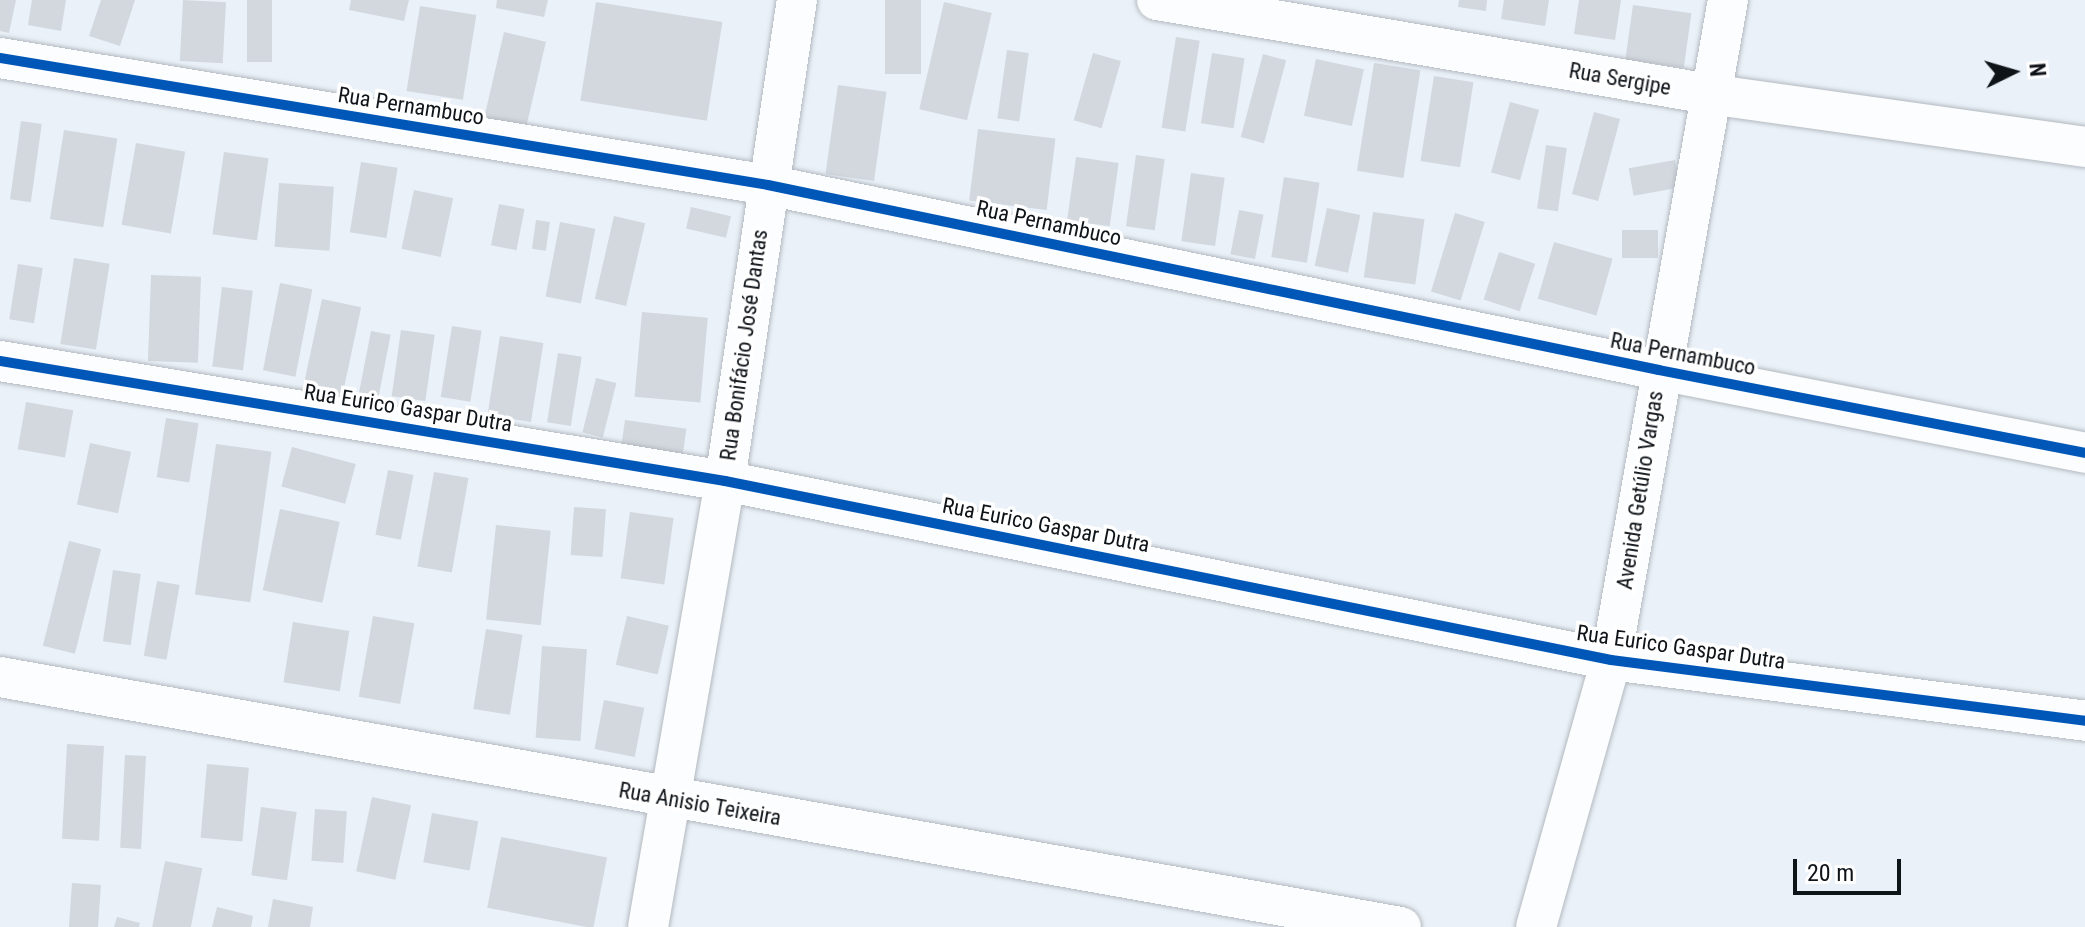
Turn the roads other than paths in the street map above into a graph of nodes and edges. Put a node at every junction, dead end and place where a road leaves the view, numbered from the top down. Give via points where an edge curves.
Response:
1 (797, 0) edge
2 (1157, 0) edge
3 (1728, 0) edge
4 (0, 58) edge
5 (1709, 94) junction
6 (2085, 147) edge
7 (768, 185) junction
8 (0, 361) edge
9 (1659, 370) junction
10 (2085, 453) edge
11 (725, 481) junction
12 (1611, 660) junction
13 (0, 677) edge
14 (2085, 721) edge
15 (671, 799) junction
16 (648, 927) edge
17 (1401, 927) edge
18 (1536, 927) edge

1 - 7 street, Rua Bonifácio José Dantas
2 - 5 street, Rua Sergipe
3 - 5 street, Avenida Getúlio Vargas
4 - 7 street, Rua Pernambuco
5 - 6 street, Rua Sergipe
5 - 9 street, Avenida Getúlio Vargas
7 - 9 street, Rua Pernambuco
7 - 11 street, Rua Bonifácio José Dantas
8 - 11 street, Rua Eurico Gaspar Dutra
9 - 10 street, Rua Pernambuco
9 - 12 street, Avenida Getúlio Vargas
11 - 12 street, Rua Eurico Gaspar Dutra
11 - 15 street, Rua Bonifácio José Dantas
12 - 14 street, Rua Eurico Gaspar Dutra
12 - 18 street, Avenida Getúlio Vargas
13 - 15 street, Rua Anisio Teixeira
15 - 16 street, Rua Bonifácio José Dantas
15 - 17 street, Rua Anisio Teixeira

